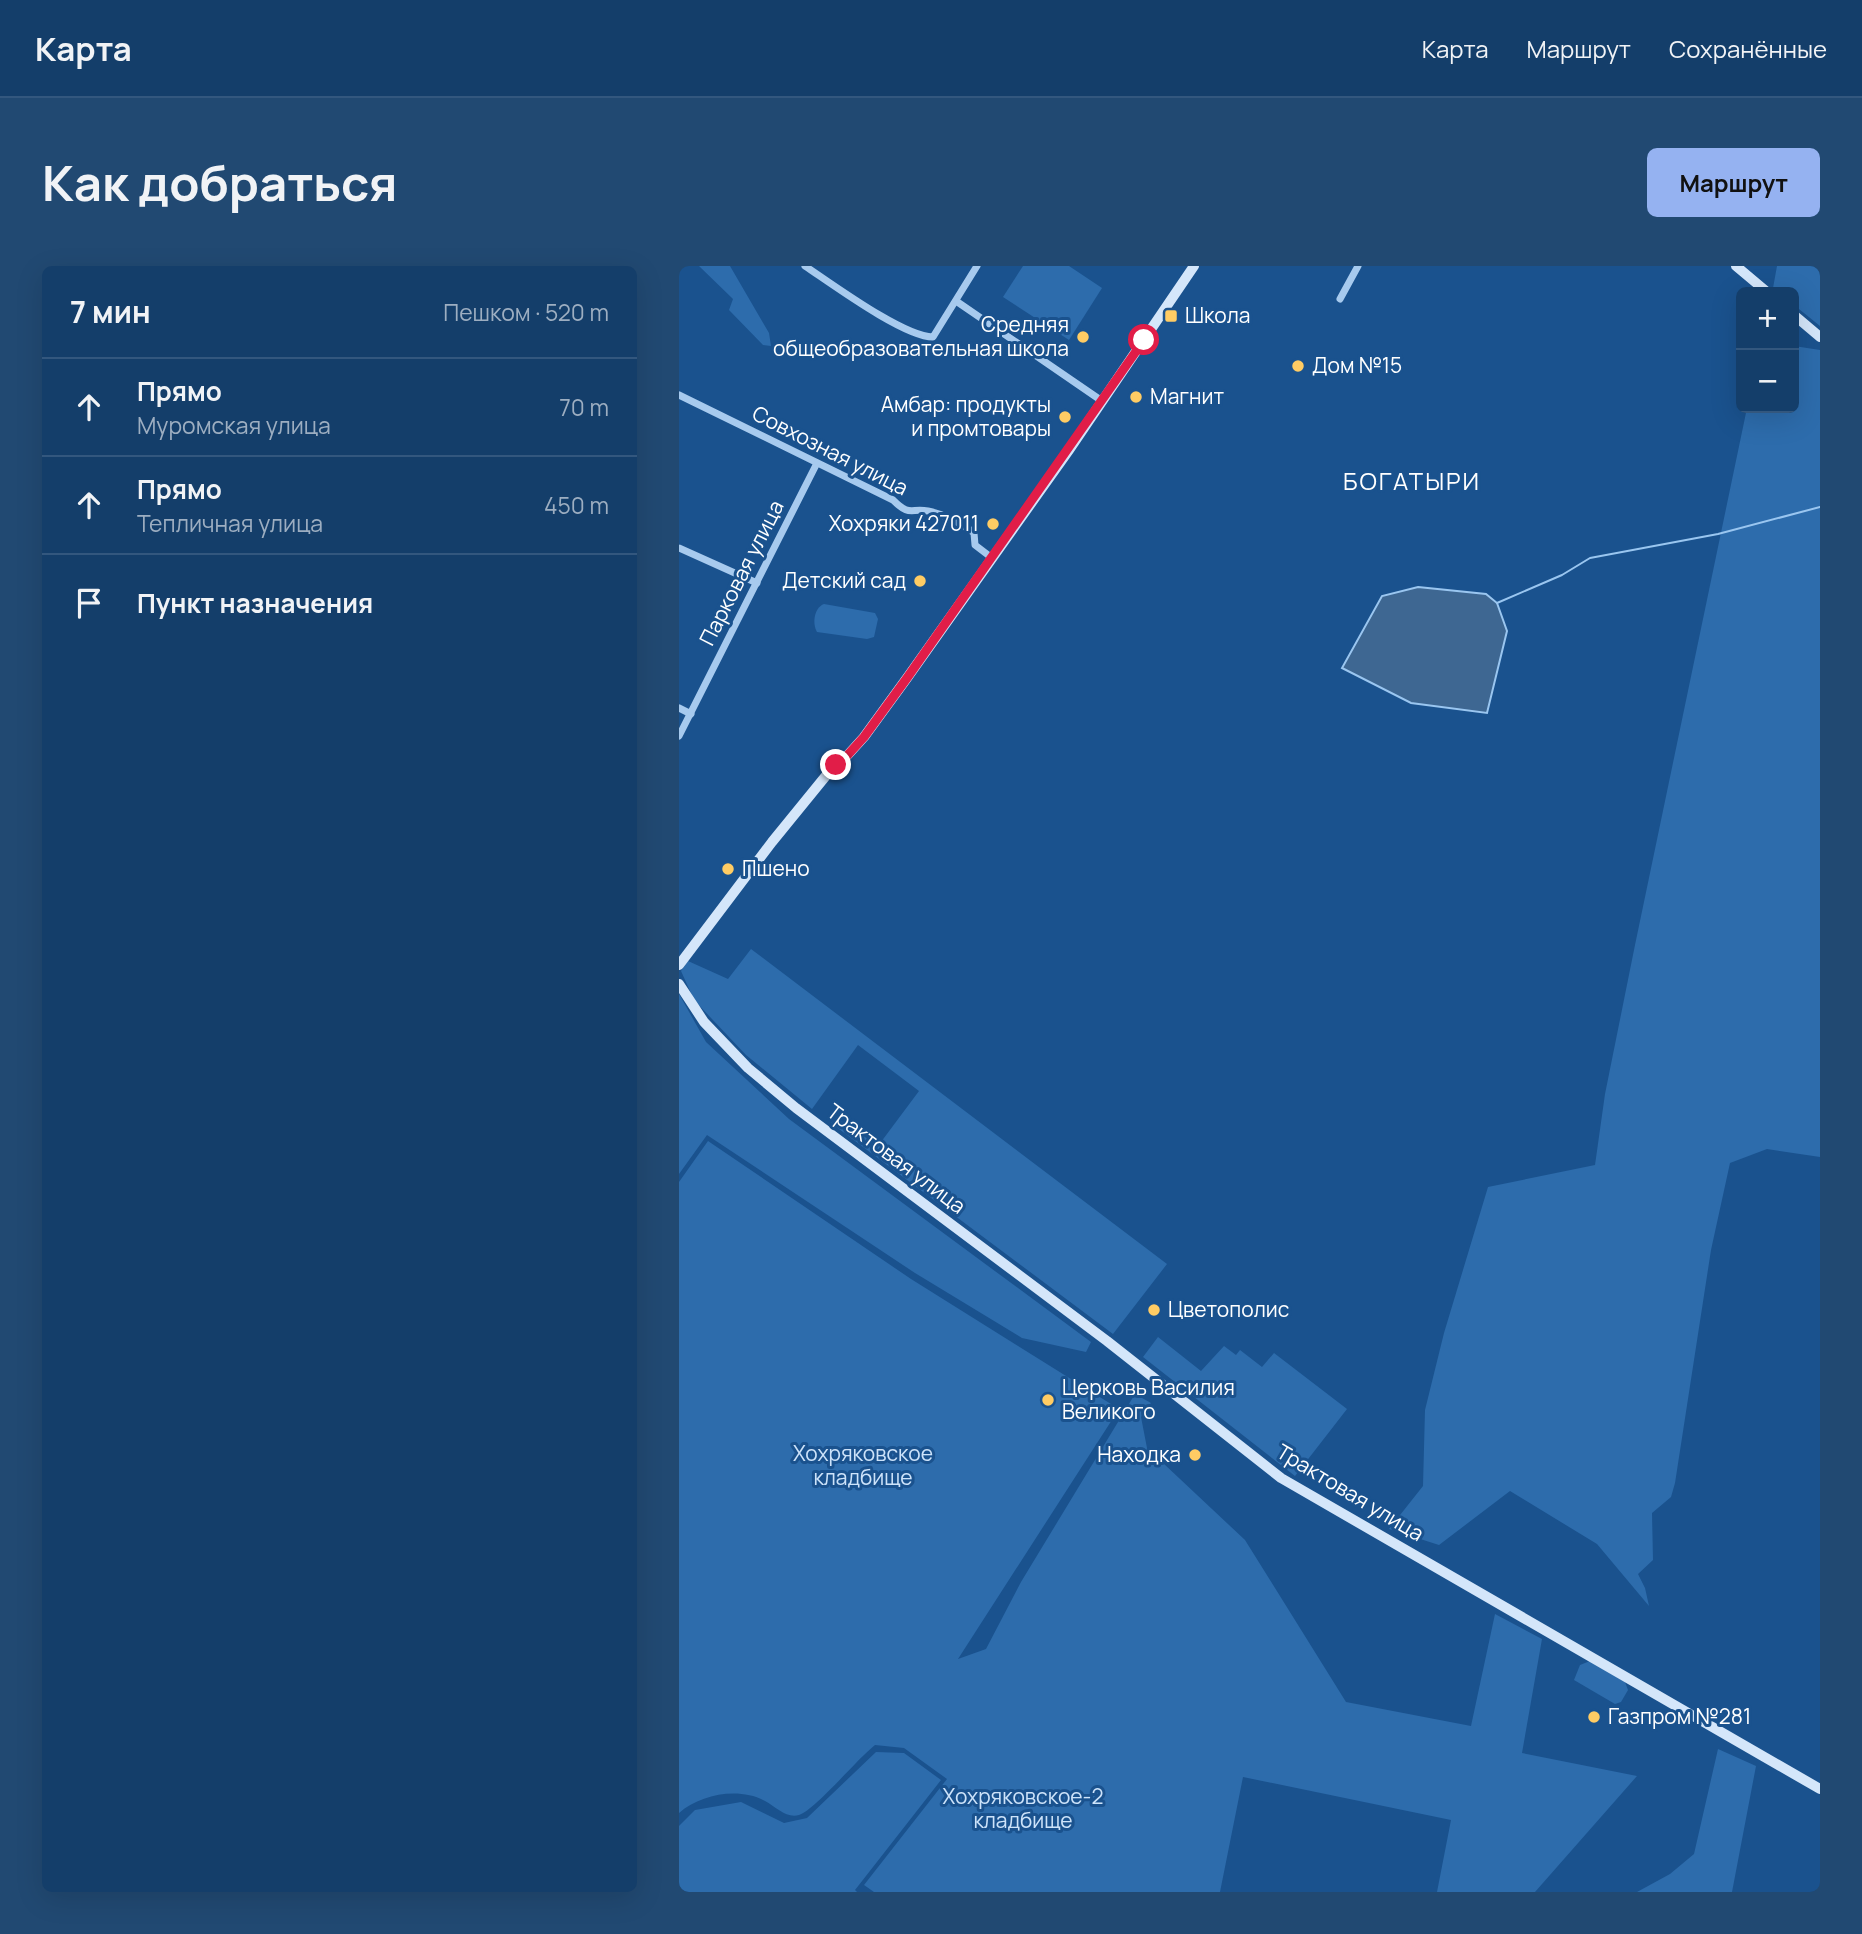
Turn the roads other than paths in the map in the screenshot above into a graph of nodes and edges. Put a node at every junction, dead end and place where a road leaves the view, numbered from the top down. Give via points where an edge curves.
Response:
1 (805, 266) edge
2 (977, 266) edge
3 (1194, 266) edge
4 (1358, 266) edge
5 (1736, 266) edge
6 (1761, 287) edge
7 (1340, 299) dead end
8 (957, 301) junction
9 (1799, 319) edge
10 (1820, 337) edge
11 (679, 394) edge
12 (1103, 401) junction
13 (817, 463) junction
14 (679, 548) edge
15 (992, 558) junction
16 (757, 583) junction
17 (679, 708) edge
18 (691, 714) junction
19 (679, 736) edge
20 (679, 965) edge
21 (679, 984) edge
22 (1820, 1789) edge

1 - 8 street via 924,337 933,337
2 - 8 street
3 - 12 street
4 - 7 street
5 - 6 street
8 - 12 street
9 - 10 street
11 - 13 street, Совхозная улица
12 - 15 street
13 - 15 street, Совхозная улица via 907,511 927,511 966,527 974,533 975,545
13 - 16 street, Парковая улица
14 - 16 street
15 - 20 street via 864,737 829,772
16 - 18 street, Парковая улица
17 - 18 street
18 - 19 street, Парковая улица
21 - 22 street, Трактовая улица via 704,1023 748,1068 1281,1478

